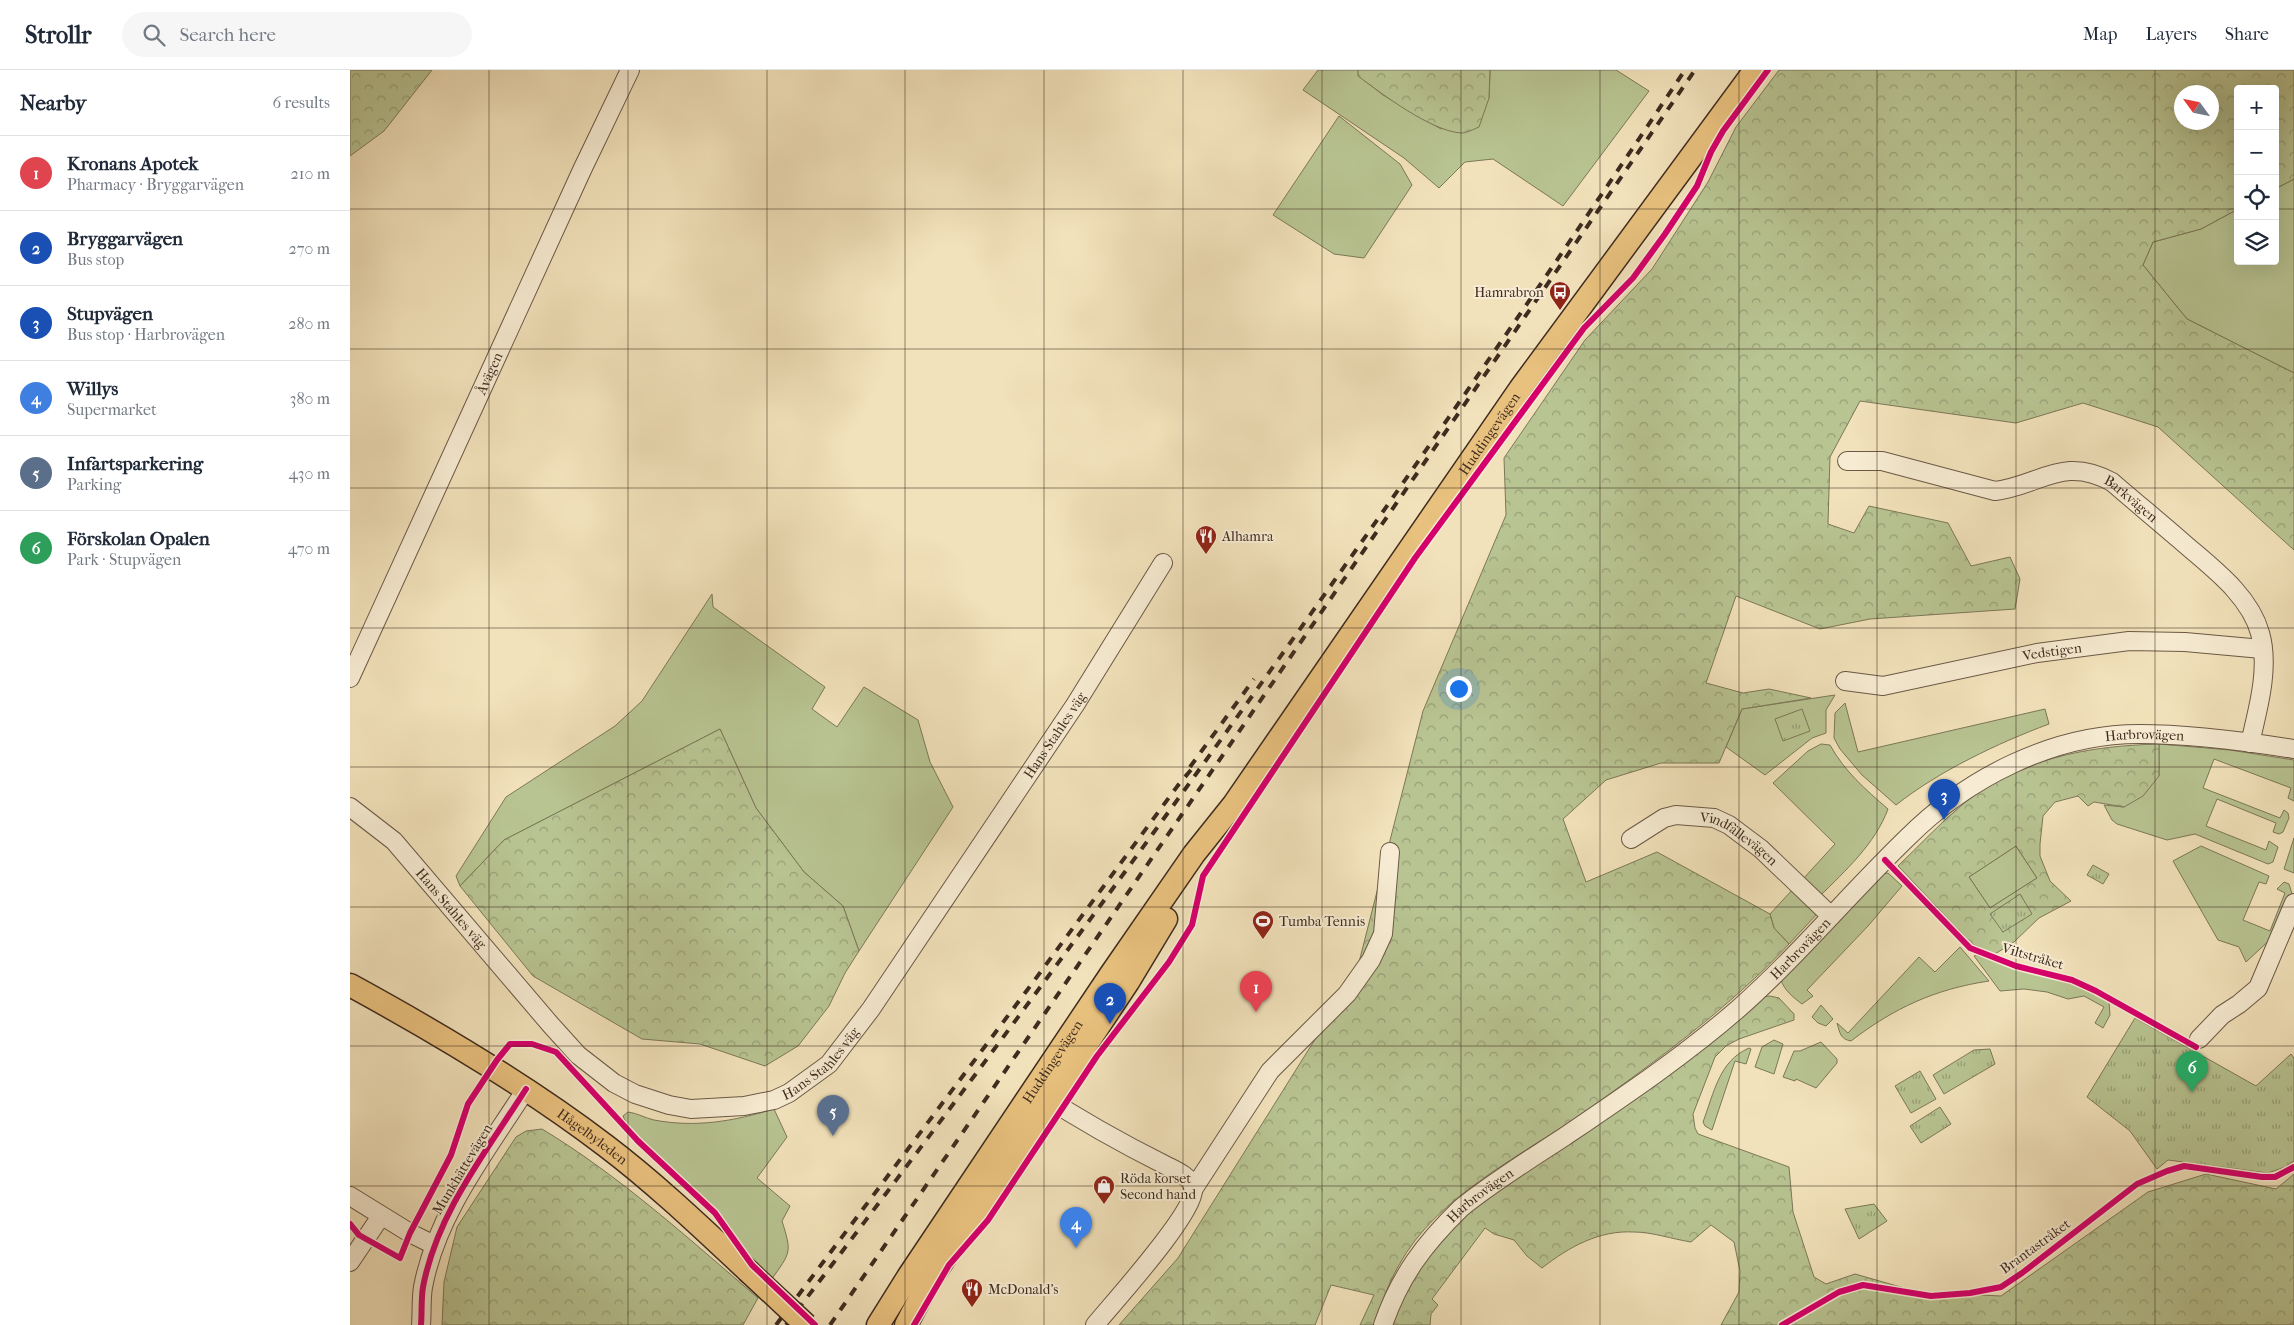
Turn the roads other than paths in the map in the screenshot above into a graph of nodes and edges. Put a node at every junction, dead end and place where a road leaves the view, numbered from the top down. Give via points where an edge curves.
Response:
1 (630, 70) edge
2 (1755, 70) edge
3 (1847, 461) dead end
4 (1164, 564) dead end
5 (2262, 649) junction
6 (350, 678) edge
7 (1845, 681) dead end
8 (2250, 742) junction
9 (2294, 749) edge
10 (350, 807) edge
11 (1630, 839) dead end
12 (1390, 852) dead end
13 (2294, 902) edge
14 (1831, 916) junction
15 (350, 986) edge
16 (350, 1002) edge
17 (2199, 1039) dead end
18 (1042, 1095) junction
19 (522, 1096) junction
20 (1194, 1188) junction
21 (350, 1196) edge
22 (381, 1216) junction
23 (434, 1245) junction
24 (350, 1262) edge
25 (745, 1274) junction
26 (421, 1325) edge
27 (794, 1325) edge
28 (806, 1325) edge
29 (878, 1325) edge
30 (906, 1325) edge
31 (1095, 1325) edge
32 (1383, 1325) edge

1 - 6 street, Åvägen
2 - 18 main road, Huddingevägen via 1520,389 1234,804 1128,982
3 - 5 street, Barkvägen via 1882,461 1994,491 2010,489 2058,471 2080,470 2100,475 2112,482 2240,596 2260,633
4 - 10 street, Hans Stahles väg via 1075,705 872,1009 829,1064 774,1100 744,1106 691,1109 669,1106 614,1083 578,1055 394,841
5 - 7 street, Vedstigen via 2129,641 2037,653 1883,686
5 - 8 street, Barkvägen via 2260,696
8 - 9 street, Harbrovägen
8 - 14 street, Harbrovägen via 2138,734 2087,740 2024,759 1998,770 1942,807 1907,837
11 - 14 street, Vindfällevägen via 1664,818 1676,815 1714,818 1761,849
12 - 20 street via 1383,934 1371,960 1347,994 1270,1072
13 - 17 street via 2258,988 2222,1015
14 - 32 street, Harbrovägen via 1768,981 1702,1039 1460,1208 1411,1265 1391,1301
15 - 19 main road, Hågelbyleden via 394,1010
16 - 19 main road, Hågelbyleden
18 - 20 street via 1101,1132 1177,1171
18 - 29 main road, Huddingevägen
18 - 30 main road, Huddingevägen
19 - 23 street, Munkhättevägen via 450,1208
19 - 25 main road, Hågelbyleden
20 - 31 street via 1170,1234
21 - 22 street
22 - 23 street
22 - 24 street
23 - 26 street, Munkhättevägen via 423,1288
25 - 27 main road, Hågelbyleden
25 - 28 main road, Hågelbyleden, bridge

